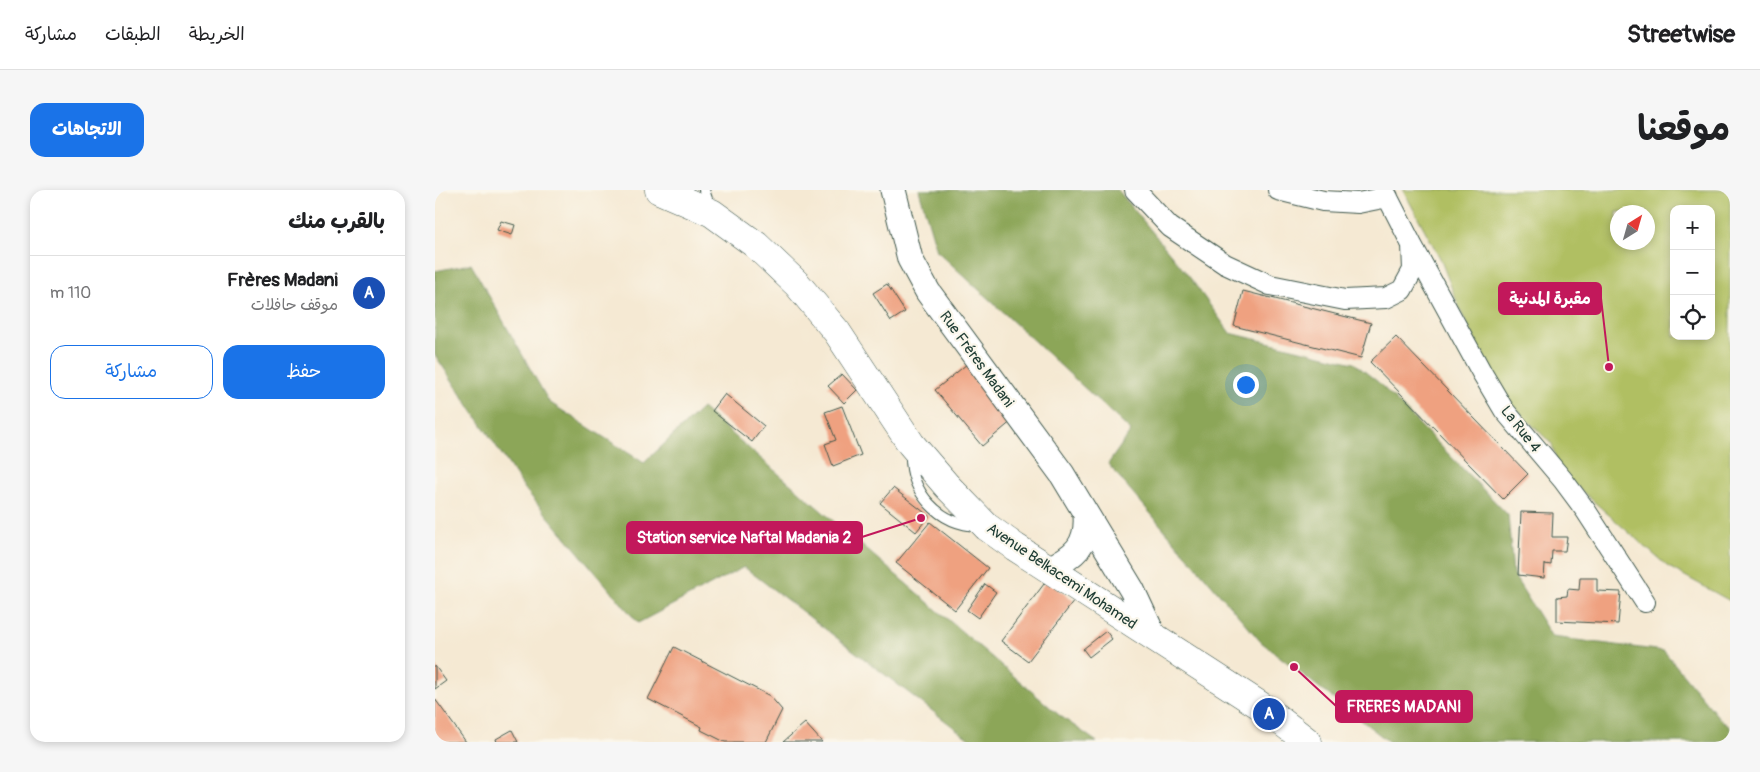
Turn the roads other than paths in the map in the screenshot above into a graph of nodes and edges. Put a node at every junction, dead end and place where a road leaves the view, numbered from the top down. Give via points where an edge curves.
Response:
1 (659, 190) edge
2 (893, 190) edge
3 (1135, 190) edge
4 (1278, 190) edge
5 (1386, 193) edge
6 (708, 202) edge
7 (1412, 245) junction
8 (1086, 516) junction
9 (1049, 569) junction
10 (1645, 602) dead end
11 (1154, 637) junction
12 (1308, 742) edge

1 - 6 main road, Avenue Belkacemi Mohamed
2 - 8 street, Rue Fréres Madani via 910,258 928,292 1062,474
3 - 7 street via 1170,227 1225,264 1270,285 1345,300 1386,298 1402,290 1413,270
4 - 5 street via 1323,201 1358,202
5 - 7 street, La Rue 4
6 - 9 main road, Avenue Belkacemi Mohamed via 797,284 837,332 911,444 947,486 987,526
7 - 10 street, La Rue 4 via 1504,410 1580,503
8 - 9 street via 1082,543 1069,558
8 - 11 street, Rue Fréres Madani via 1132,590
9 - 11 main road, Avenue Belkacemi Mohamed
11 - 12 main road, Avenue Belkacemi Mohamed via 1264,708

